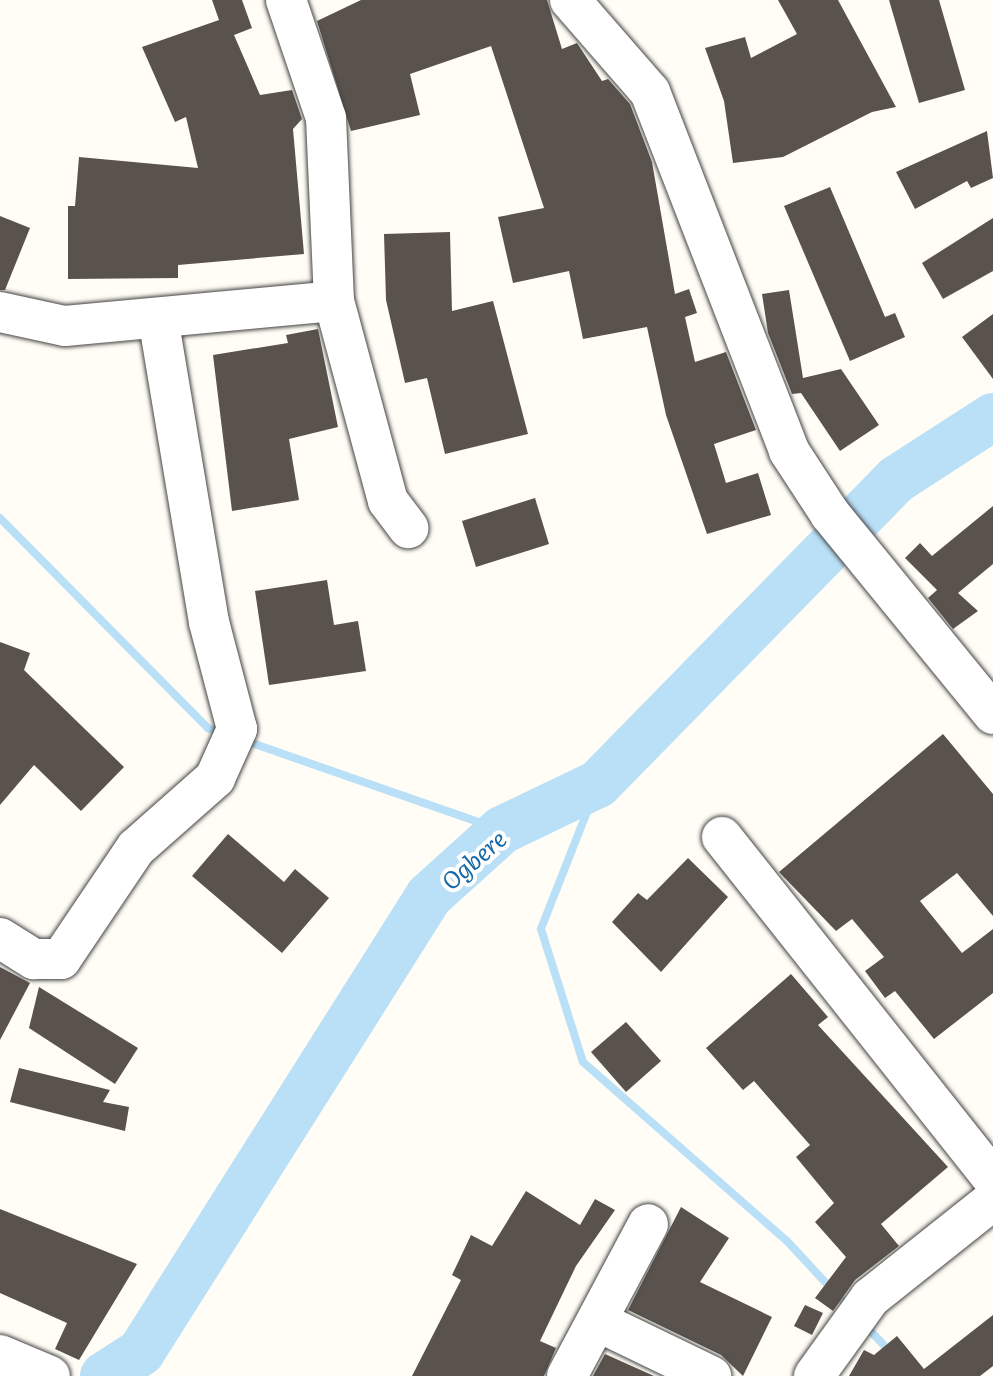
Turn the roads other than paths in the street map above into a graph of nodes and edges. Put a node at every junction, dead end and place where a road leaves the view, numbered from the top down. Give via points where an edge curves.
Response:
1 (286, 0) edge
2 (570, 0) edge
3 (334, 301) junction
4 (0, 312) edge
5 (159, 322) junction
6 (408, 528) dead end
7 (993, 714) edge
8 (722, 837) dead end
9 (0, 938) edge
10 (993, 1179) edge
11 (993, 1200) edge
12 (648, 1224) dead end
13 (597, 1321) junction
14 (0, 1355) edge
15 (50, 1376) edge
16 (567, 1376) edge
17 (711, 1376) edge
18 (814, 1376) edge

1 - 3 street via 326,118
2 - 7 street via 650,92 769,411 830,514
3 - 5 street
3 - 6 street via 388,501
4 - 5 street via 65,326
5 - 9 street via 233,742 136,848 61,959 34,959
8 - 10 street
11 - 18 street via 870,1298
12 - 13 street
13 - 16 street
13 - 17 street
14 - 15 street

